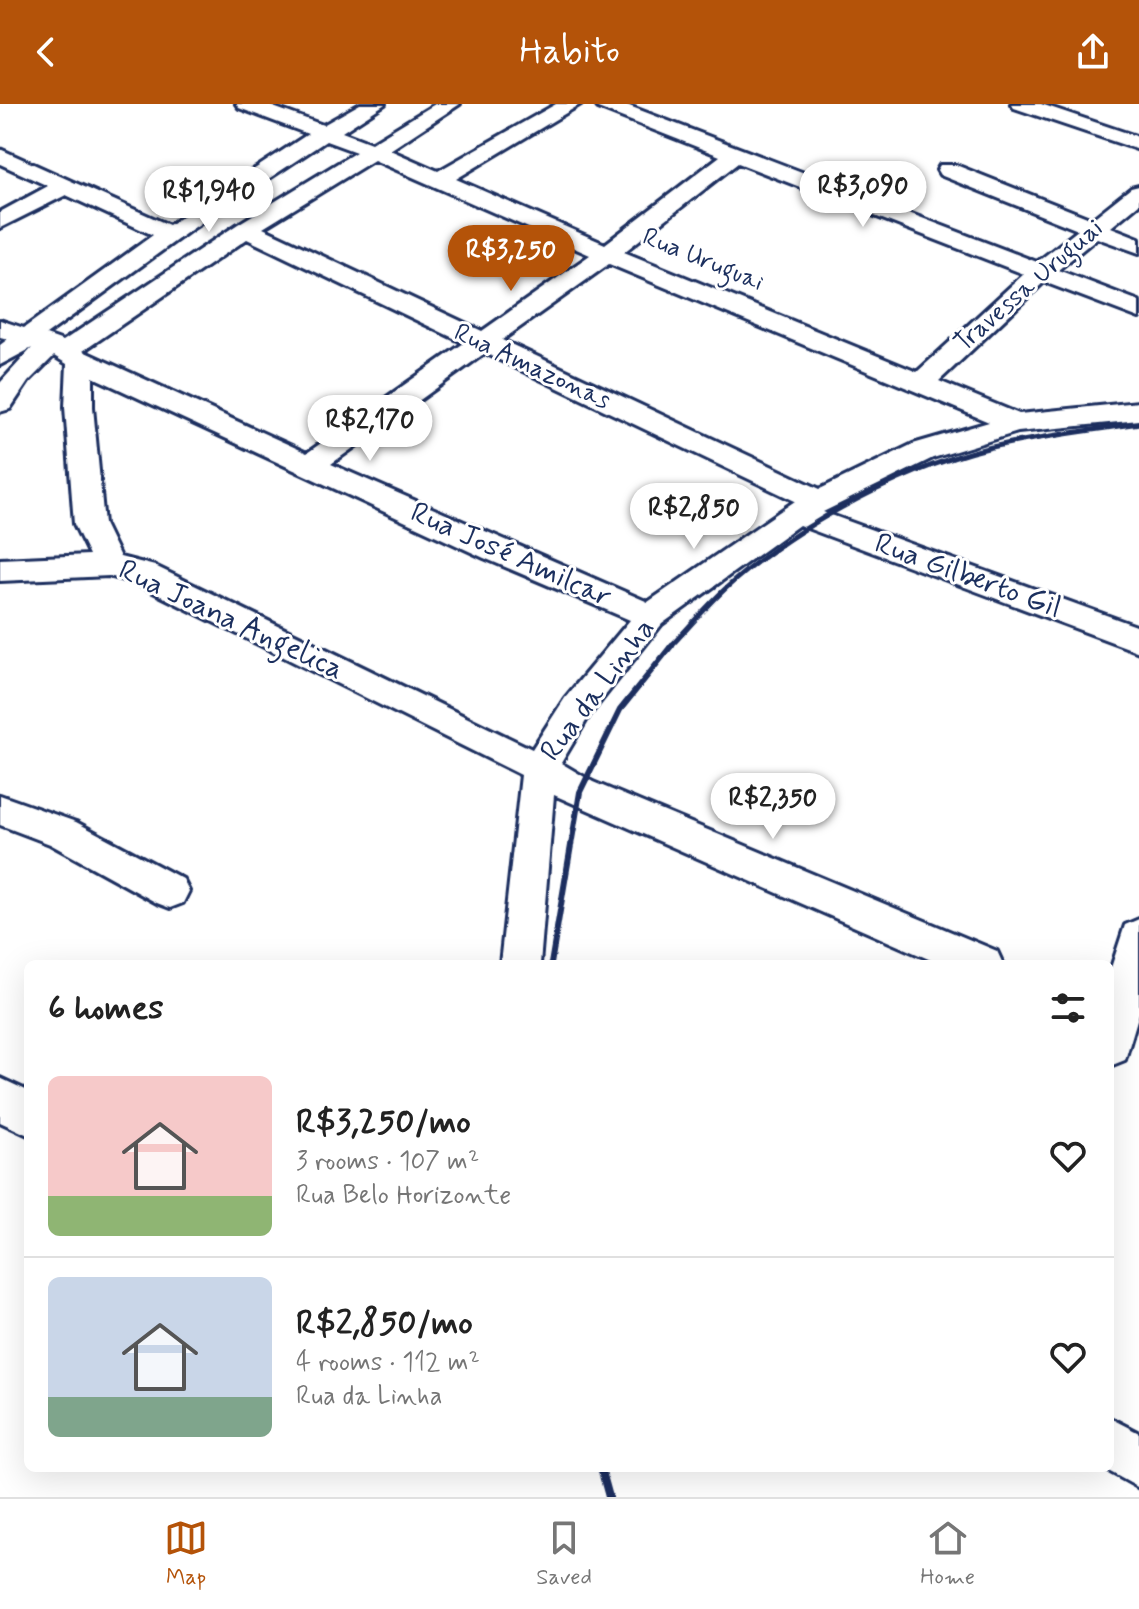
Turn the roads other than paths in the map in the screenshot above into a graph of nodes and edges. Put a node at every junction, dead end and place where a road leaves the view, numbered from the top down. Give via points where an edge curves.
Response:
1 (246, 104) edge
2 (375, 104) edge
3 (450, 104) edge
4 (571, 104) edge
5 (605, 104) edge
6 (1021, 104) edge
7 (324, 132) junction
8 (1139, 144) edge
9 (373, 151) junction
10 (735, 155) junction
11 (0, 156) edge
12 (948, 170) dead end
13 (439, 180) junction
14 (66, 186) junction
15 (1139, 193) edge
16 (0, 221) edge
17 (1092, 228) junction
18 (246, 229) junction
19 (168, 233) junction
20 (1139, 246) edge
21 (607, 254) junction
22 (1040, 272) junction
23 (1139, 310) edge
24 (0, 328) edge
25 (482, 344) junction
26 (55, 349) junction
27 (0, 357) edge
28 (922, 382) junction
29 (0, 403) edge
30 (1139, 411) edge
31 (1016, 423) junction
32 (311, 464) junction
33 (808, 507) junction
34 (109, 565) junction
35 (0, 570) edge
36 (651, 616) junction
37 (1139, 640) edge
38 (539, 768) junction
39 (0, 810) edge
40 (170, 891) dead end
41 (1139, 937) edge
42 (520, 960) edge
43 (974, 960) edge
44 (1119, 1029) edge
45 (0, 1099) edge
46 (24, 1112) edge
47 (1114, 1446) edge
48 (1139, 1463) edge

1 - 7 street, Rua Uruguai
2 - 7 street
3 - 9 street
4 - 13 street
5 - 10 street
6 - 8 street
7 - 9 street, Rua Uruguai
7 - 19 street
9 - 13 street, Rua Uruguai
9 - 18 street
10 - 21 street
10 - 22 street
11 - 14 street
12 - 17 street
13 - 21 street, Rua Uruguai
14 - 16 street
14 - 19 street
15 - 17 street, Travessa Uruguai
17 - 20 street
17 - 22 street, Travessa Uruguai
18 - 25 street, Rua Amazonas
18 - 26 street
19 - 26 street
21 - 25 street
21 - 28 street, Rua Uruguai
22 - 23 street
22 - 28 street, Travessa Uruguai
24 - 26 street, Rua José Amilcar
25 - 32 street
25 - 33 street, Rua Amazonas
26 - 27 street
26 - 29 street via 18,376
26 - 32 street, Rua José Amilcar
26 - 34 street, Rua Joana Angelica via 79,407 89,524
28 - 31 street, Rua Uruguai
30 - 31 street, Rua da Linha
31 - 33 street, Rua da Linha via 923,451
32 - 36 street, Rua José Amilcar
33 - 36 street, Rua da Linha
33 - 37 street, Rua Gilberto Gil
34 - 35 street
34 - 38 street, Rua Joana Angelica via 144,574
36 - 38 street, Rua da Linha via 577,707
38 - 42 street, Rua da Linha
38 - 43 street, Rua Joana Angelica via 580,792
39 - 40 street via 63,833
41 - 44 street
45 - 46 street
47 - 48 street

